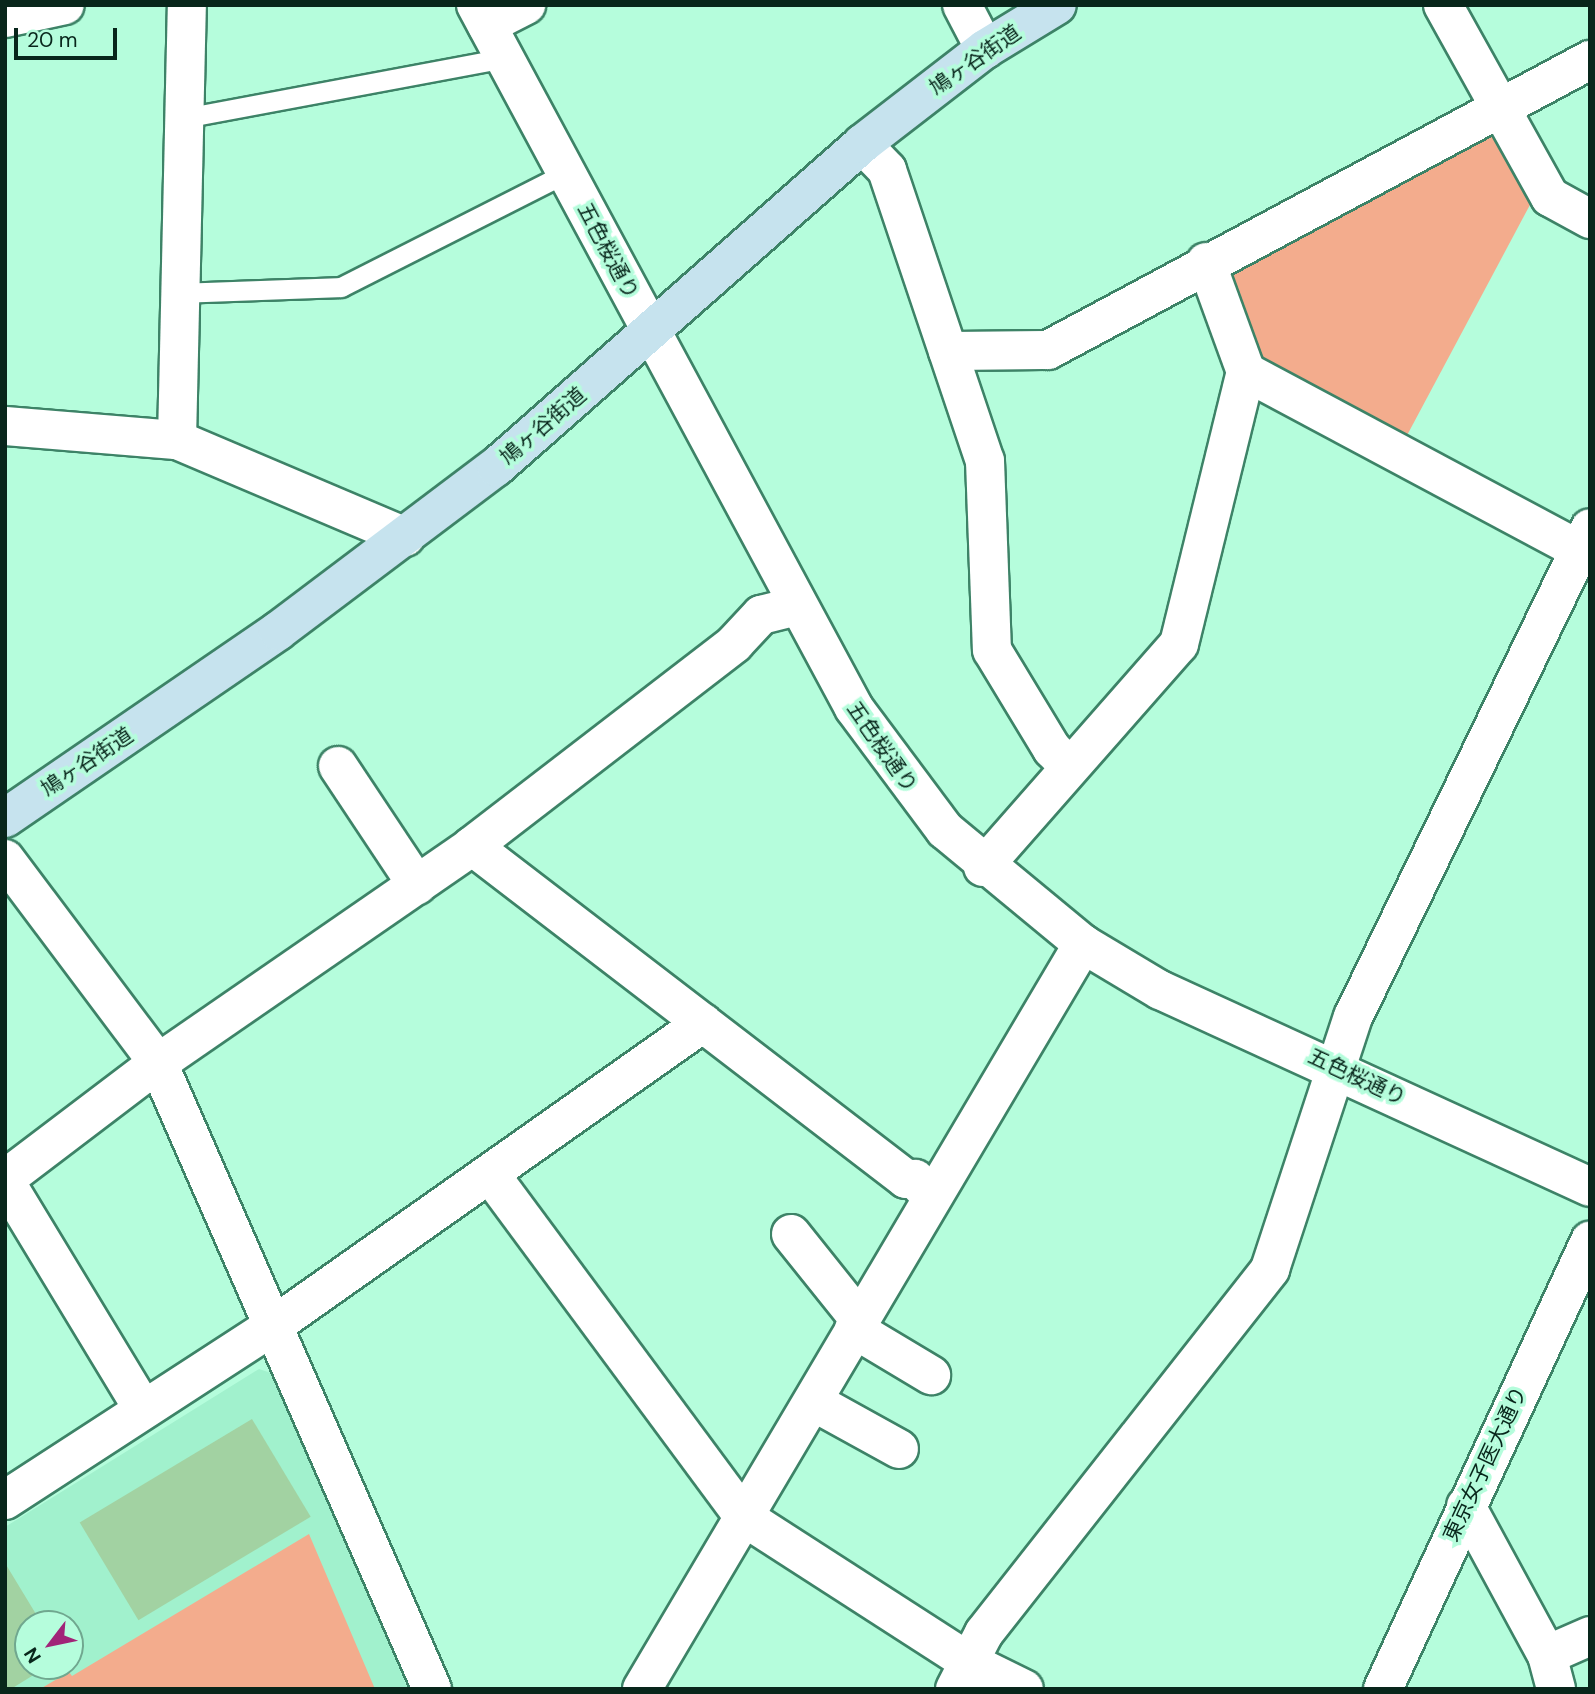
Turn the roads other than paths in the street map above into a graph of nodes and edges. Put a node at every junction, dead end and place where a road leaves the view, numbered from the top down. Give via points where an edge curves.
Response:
1 (65, 5) edge
2 (187, 5) edge
3 (526, 5) edge
4 (962, 5) edge
5 (1057, 5) edge
6 (1443, 5) edge
7 (481, 15) edge
8 (5, 18) edge
9 (985, 49) junction
10 (505, 58) junction
11 (1590, 60) edge
12 (1498, 104) junction
13 (184, 118) junction
14 (862, 144) junction
15 (566, 173) junction
16 (1590, 219) edge
17 (1206, 262) junction
18 (180, 293) junction
19 (653, 334) junction
20 (948, 351) junction
21 (1246, 372) junction
22 (5, 426) edge
23 (177, 440) junction
24 (405, 537) junction
25 (1586, 545) edge
26 (797, 606) junction
27 (338, 766) dead end
28 (1069, 766) junction
29 (5, 818) edge
30 (472, 846) junction
31 (5, 859) edge
32 (983, 867) junction
33 (417, 885) junction
34 (1083, 944) junction
35 (703, 1023) junction
36 (159, 1063) junction
37 (1335, 1067) junction
38 (490, 1174) junction
39 (5, 1180) edge
40 (1590, 1187) edge
41 (932, 1198) junction
42 (790, 1234) dead end
43 (1590, 1240) edge
44 (857, 1324) junction
45 (273, 1326) junction
46 (931, 1375) dead end
47 (814, 1402) junction
48 (143, 1409) junction
49 (899, 1449) dead end
50 (5, 1500) edge
51 (1466, 1506) junction
52 (744, 1517) junction
53 (1590, 1636) edge
54 (1551, 1672) edge
55 (962, 1676) edge
56 (432, 1689) edge
57 (642, 1689) edge
58 (1024, 1689) edge
59 (1383, 1689) edge

1 - 8 street
2 - 13 street
3 - 7 street
4 - 9 street
5 - 9 main road, 鳩ヶ谷街道
6 - 12 street
7 - 10 street, 五色桜通り
9 - 14 main road, 鳩ヶ谷街道
10 - 13 lane
10 - 15 street, 五色桜通り
11 - 12 street
12 - 16 street via 1550,197
12 - 17 street
13 - 18 street
14 - 19 main road, 鳩ヶ谷街道
14 - 20 street via 887,170
15 - 18 lane via 341,287
15 - 19 street, 五色桜通り
17 - 20 street via 1048,350
17 - 21 street
18 - 23 street
19 - 24 main road, 鳩ヶ谷街道
19 - 26 street, 五色桜通り
20 - 28 street via 985,461 992,650 1052,750
21 - 25 street
21 - 28 street via 1179,644
22 - 23 street
23 - 24 street
24 - 29 main road, 鳩ヶ谷街道
25 - 37 street
26 - 30 street via 761,615 734,644
26 - 32 street, 五色桜通り via 905,784
27 - 33 street
28 - 32 street
30 - 33 street
30 - 35 street
31 - 36 street
32 - 34 street, 五色桜通り
33 - 36 street
34 - 37 street, 五色桜通り via 1160,990
34 - 41 street
35 - 38 street
35 - 41 street via 906,1179 915,1179
36 - 39 street
36 - 45 street
37 - 40 street, 五色桜通り
37 - 55 street via 1270,1269 984,1633
38 - 45 street
38 - 52 street
39 - 48 street
41 - 44 street
42 - 44 street
43 - 51 street, 東京女子医大通り
44 - 46 street
44 - 47 street
45 - 48 street
45 - 56 street
47 - 49 street
47 - 52 street
48 - 50 street
51 - 54 street
51 - 59 street, 東京女子医大通り
52 - 55 street
52 - 57 street
53 - 54 street
55 - 58 street

